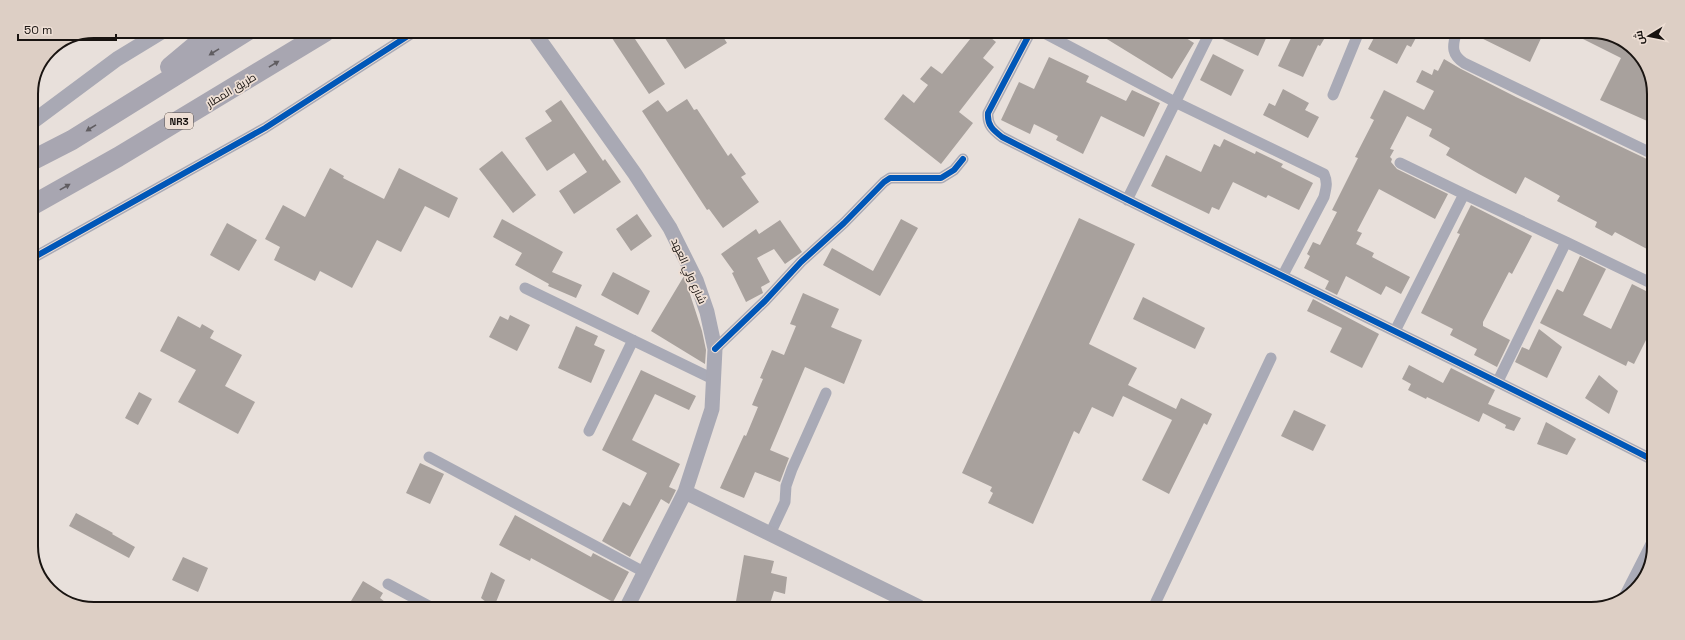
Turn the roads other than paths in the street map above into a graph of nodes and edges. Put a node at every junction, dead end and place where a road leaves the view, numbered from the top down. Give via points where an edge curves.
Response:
1 (152, 38) edge
2 (204, 38) edge
3 (236, 38) edge
4 (315, 38) edge
5 (405, 38) edge
6 (538, 38) edge
7 (1027, 38) edge
8 (1053, 38) edge
9 (1207, 38) edge
10 (1356, 38) edge
11 (1455, 38) edge
12 (1333, 95) dead end
13 (1175, 102) junction
14 (109, 116) junction
15 (38, 117) edge
16 (1647, 151) edge
17 (38, 157) edge
18 (963, 159) dead end
19 (1400, 163) dead end
20 (1464, 194) junction
21 (1127, 200) junction
22 (38, 202) edge
23 (1566, 242) junction
24 (38, 255) edge
25 (1283, 275) junction
26 (1647, 282) edge
27 (525, 288) dead end
28 (1395, 330) junction
29 (632, 340) junction
30 (715, 349) junction
31 (1271, 358) dead end
32 (713, 379) junction
33 (1498, 381) junction
34 (826, 393) dead end
35 (589, 431) dead end
36 (429, 457) dead end
37 (1647, 457) edge
38 (685, 492) junction
39 (770, 534) junction
40 (1646, 554) edge
41 (644, 572) junction
42 (1632, 583) edge
43 (388, 584) dead end
44 (422, 602) edge
45 (629, 602) edge
46 (907, 602) edge
47 (1156, 602) edge

1 - 15 main road
2 - 14 highway
3 -> 14 highway
22 -> 4 highway, طريق المطار / NR3 via 125,153
5 - 24 street via 265,128
6 - 30 main road, شارع ولي العهد via 635,174 670,228 696,280 707,312
7 - 21 street via 988,113 992,130
8 - 13 street
9 - 13 street
10 - 12 street
11 - 16 street via 1453,50 1464,64
13 - 21 street
13 - 25 street via 1324,174 1327,180 1324,197
14 -> 17 highway via 72,140
18 - 30 street via 954,170 941,178 890,178 884,182
19 - 20 street
20 - 23 street
20 - 28 street
21 - 25 street
23 - 26 street
23 - 33 street
25 - 28 street
27 - 29 street
28 - 33 street
29 - 32 street
29 - 35 street
30 - 32 main road, شارع ولي العهد
31 - 47 street
32 - 38 main road, شارع ولي العهد via 712,409
33 - 37 street
34 - 39 street via 792,469 786,486 785,502
36 - 41 street
38 - 39 main road
38 - 41 main road, شارع ولي العهد
39 - 46 main road
40 - 42 street
41 - 45 main road, شارع ولي العهد
43 - 44 street

